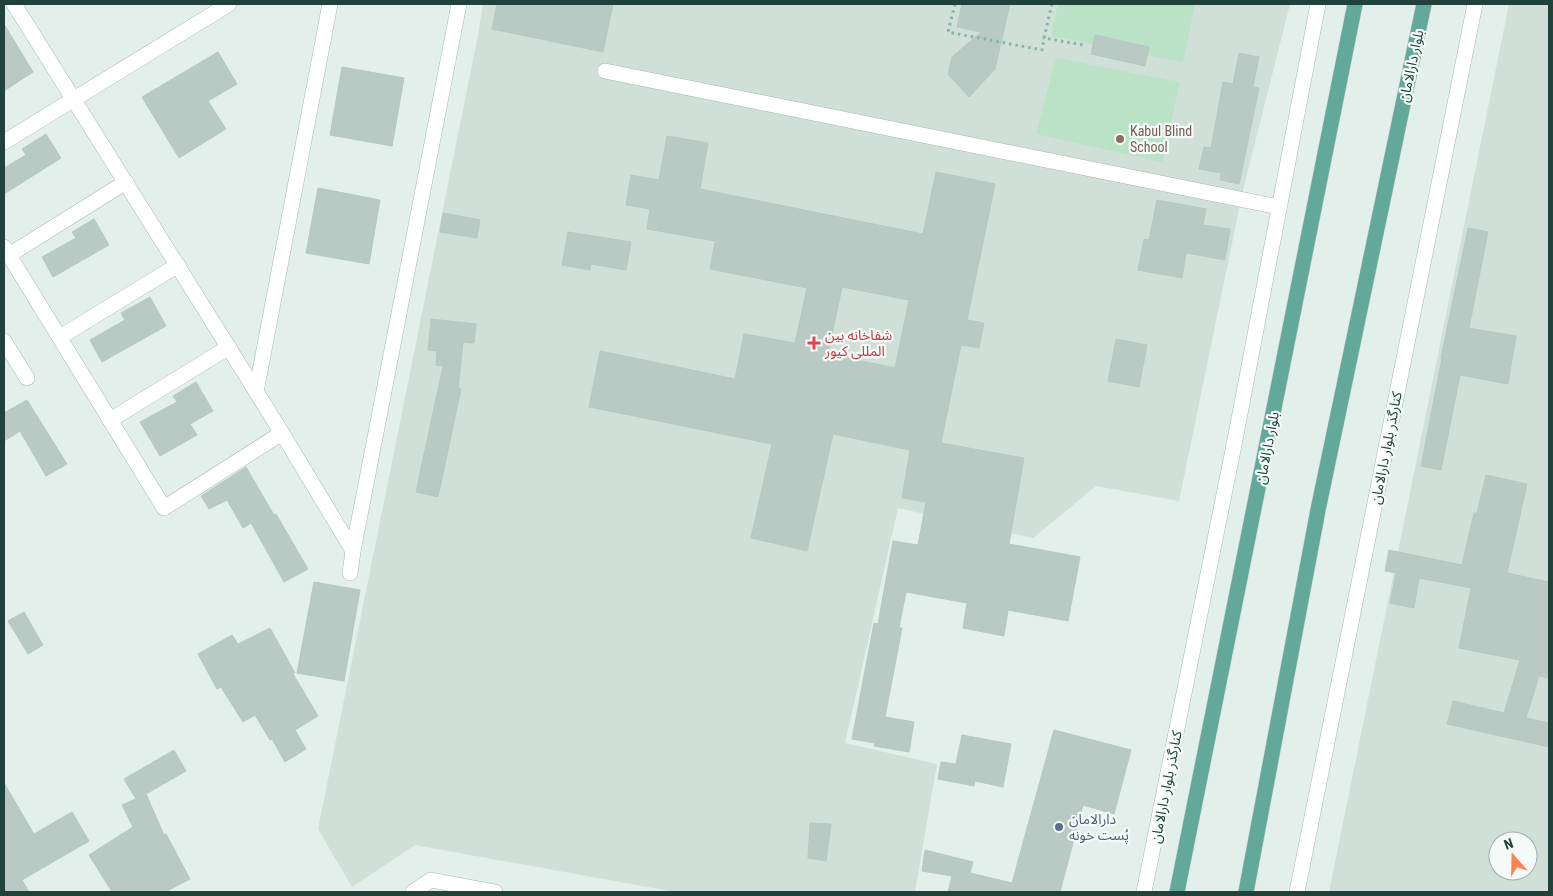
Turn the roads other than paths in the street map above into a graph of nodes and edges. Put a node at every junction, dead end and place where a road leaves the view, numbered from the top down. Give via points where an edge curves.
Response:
1 (14, 4) edge
2 (229, 4) edge
3 (330, 4) edge
4 (459, 4) edge
5 (1318, 4) edge
6 (1355, 4) edge
7 (1424, 4) edge
8 (1475, 4) edge
9 (605, 71) dead end
10 (74, 99) junction
11 (4, 142) edge
12 (126, 182) junction
13 (1278, 207) junction
14 (6, 251) edge
15 (178, 265) junction
16 (60, 337) junction
17 (4, 341) edge
18 (229, 347) junction
19 (27, 378) dead end
20 (256, 392) junction
21 (110, 420) junction
22 (282, 433) junction
23 (353, 551) junction
24 (350, 573) dead end
25 (413, 892) edge
26 (495, 892) edge
27 (1144, 892) edge
28 (1177, 892) edge
29 (1246, 892) edge
30 (1297, 892) edge

1 - 10 street
2 - 10 street
3 - 20 street
4 - 23 street
5 - 13 street, کنارگذر بلوار دارالامان
6 - 28 main road, بلوار دارالامان
7 - 29 main road, بلوار دارالامان via 1318,510
8 - 30 street, کنارگذر بلوار دارالامان
9 - 13 street
10 - 11 street
10 - 12 street
12 - 14 street
12 - 15 street
13 - 27 street, کنارگذر بلوار دارالامان
14 - 16 street
15 - 16 street
15 - 18 street
16 - 21 street
17 - 19 street
18 - 20 street
18 - 21 street
20 - 22 street
21 - 22 street via 164,508
22 - 23 street
23 - 24 street
25 - 26 street via 431,880

